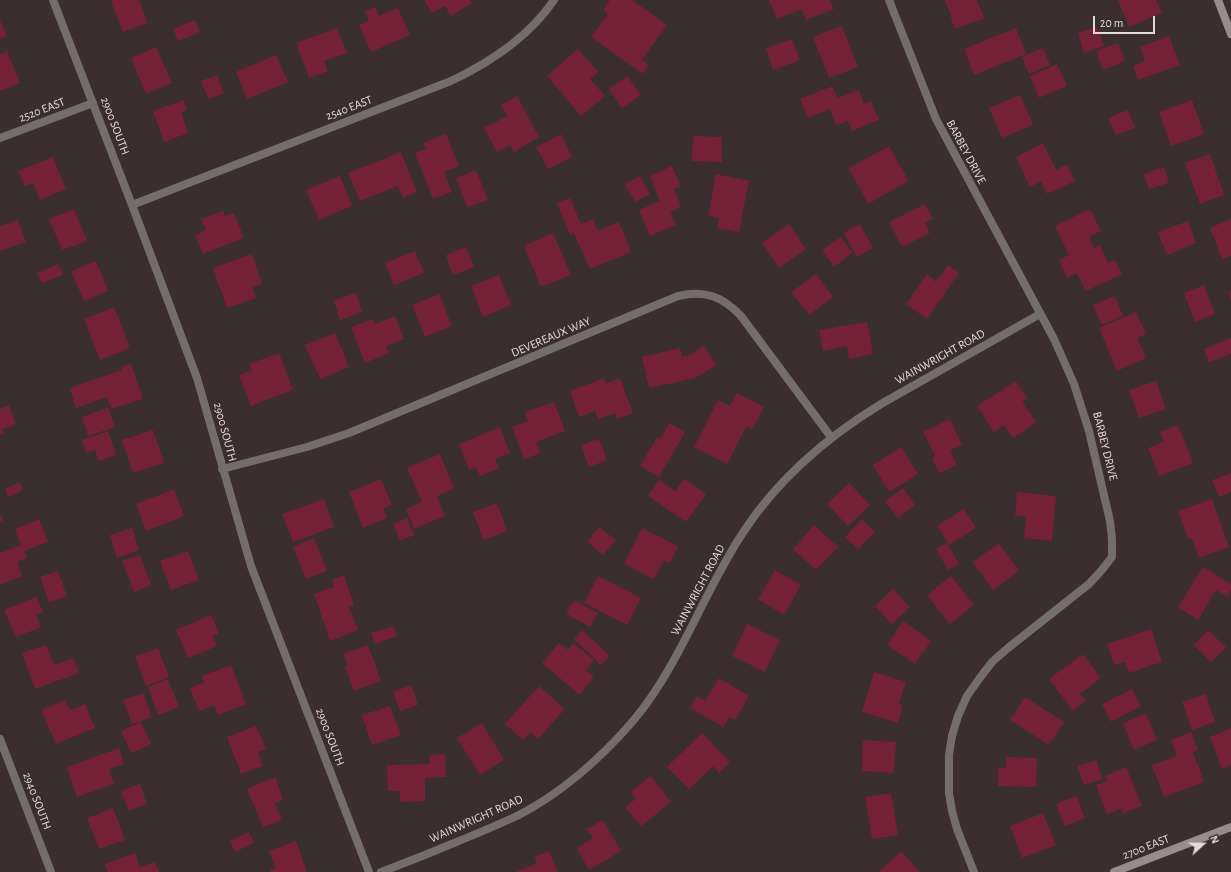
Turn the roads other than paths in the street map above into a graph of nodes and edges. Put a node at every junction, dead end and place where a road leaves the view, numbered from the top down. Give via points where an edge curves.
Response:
1 (53, 0) edge
2 (554, 0) edge
3 (889, 0) edge
4 (1218, 0) edge
5 (1231, 34) edge
6 (93, 103) junction
7 (0, 138) edge
8 (132, 204) junction
9 (1040, 314) junction
10 (831, 437) junction
11 (222, 469) junction
12 (0, 739) edge
13 (1231, 827) edge
14 (51, 872) edge
15 (369, 872) edge
16 (381, 872) edge
17 (974, 872) edge
18 (1114, 872) edge

1 - 6 street, 2900 SOUTH
2 - 8 street, 2540 EAST via 524,34 465,74
3 - 9 street, BARBEY DRIVE via 936,119
4 - 5 street
6 - 7 street, 2520 EAST
6 - 8 street, 2900 SOUTH
8 - 11 street, 2900 SOUTH via 195,372
9 - 10 street, WAINWRIGHT ROAD via 880,404
9 - 17 street, BARBEY DRIVE via 1064,361 1083,407 1110,520 1112,557 1089,584 992,662 967,696 958,716 949,755 949,793 957,829
10 - 11 street, DEVEREAUX WAY via 733,307 710,295 699,293 678,296 349,433 307,447
10 - 16 street, WAINWRIGHT ROAD via 805,460 762,506 732,551 652,696 593,763 551,795 520,814
11 - 15 street, 2900 SOUTH via 251,566
12 - 14 street, 2940 SOUTH
13 - 18 street, 2700 EAST

